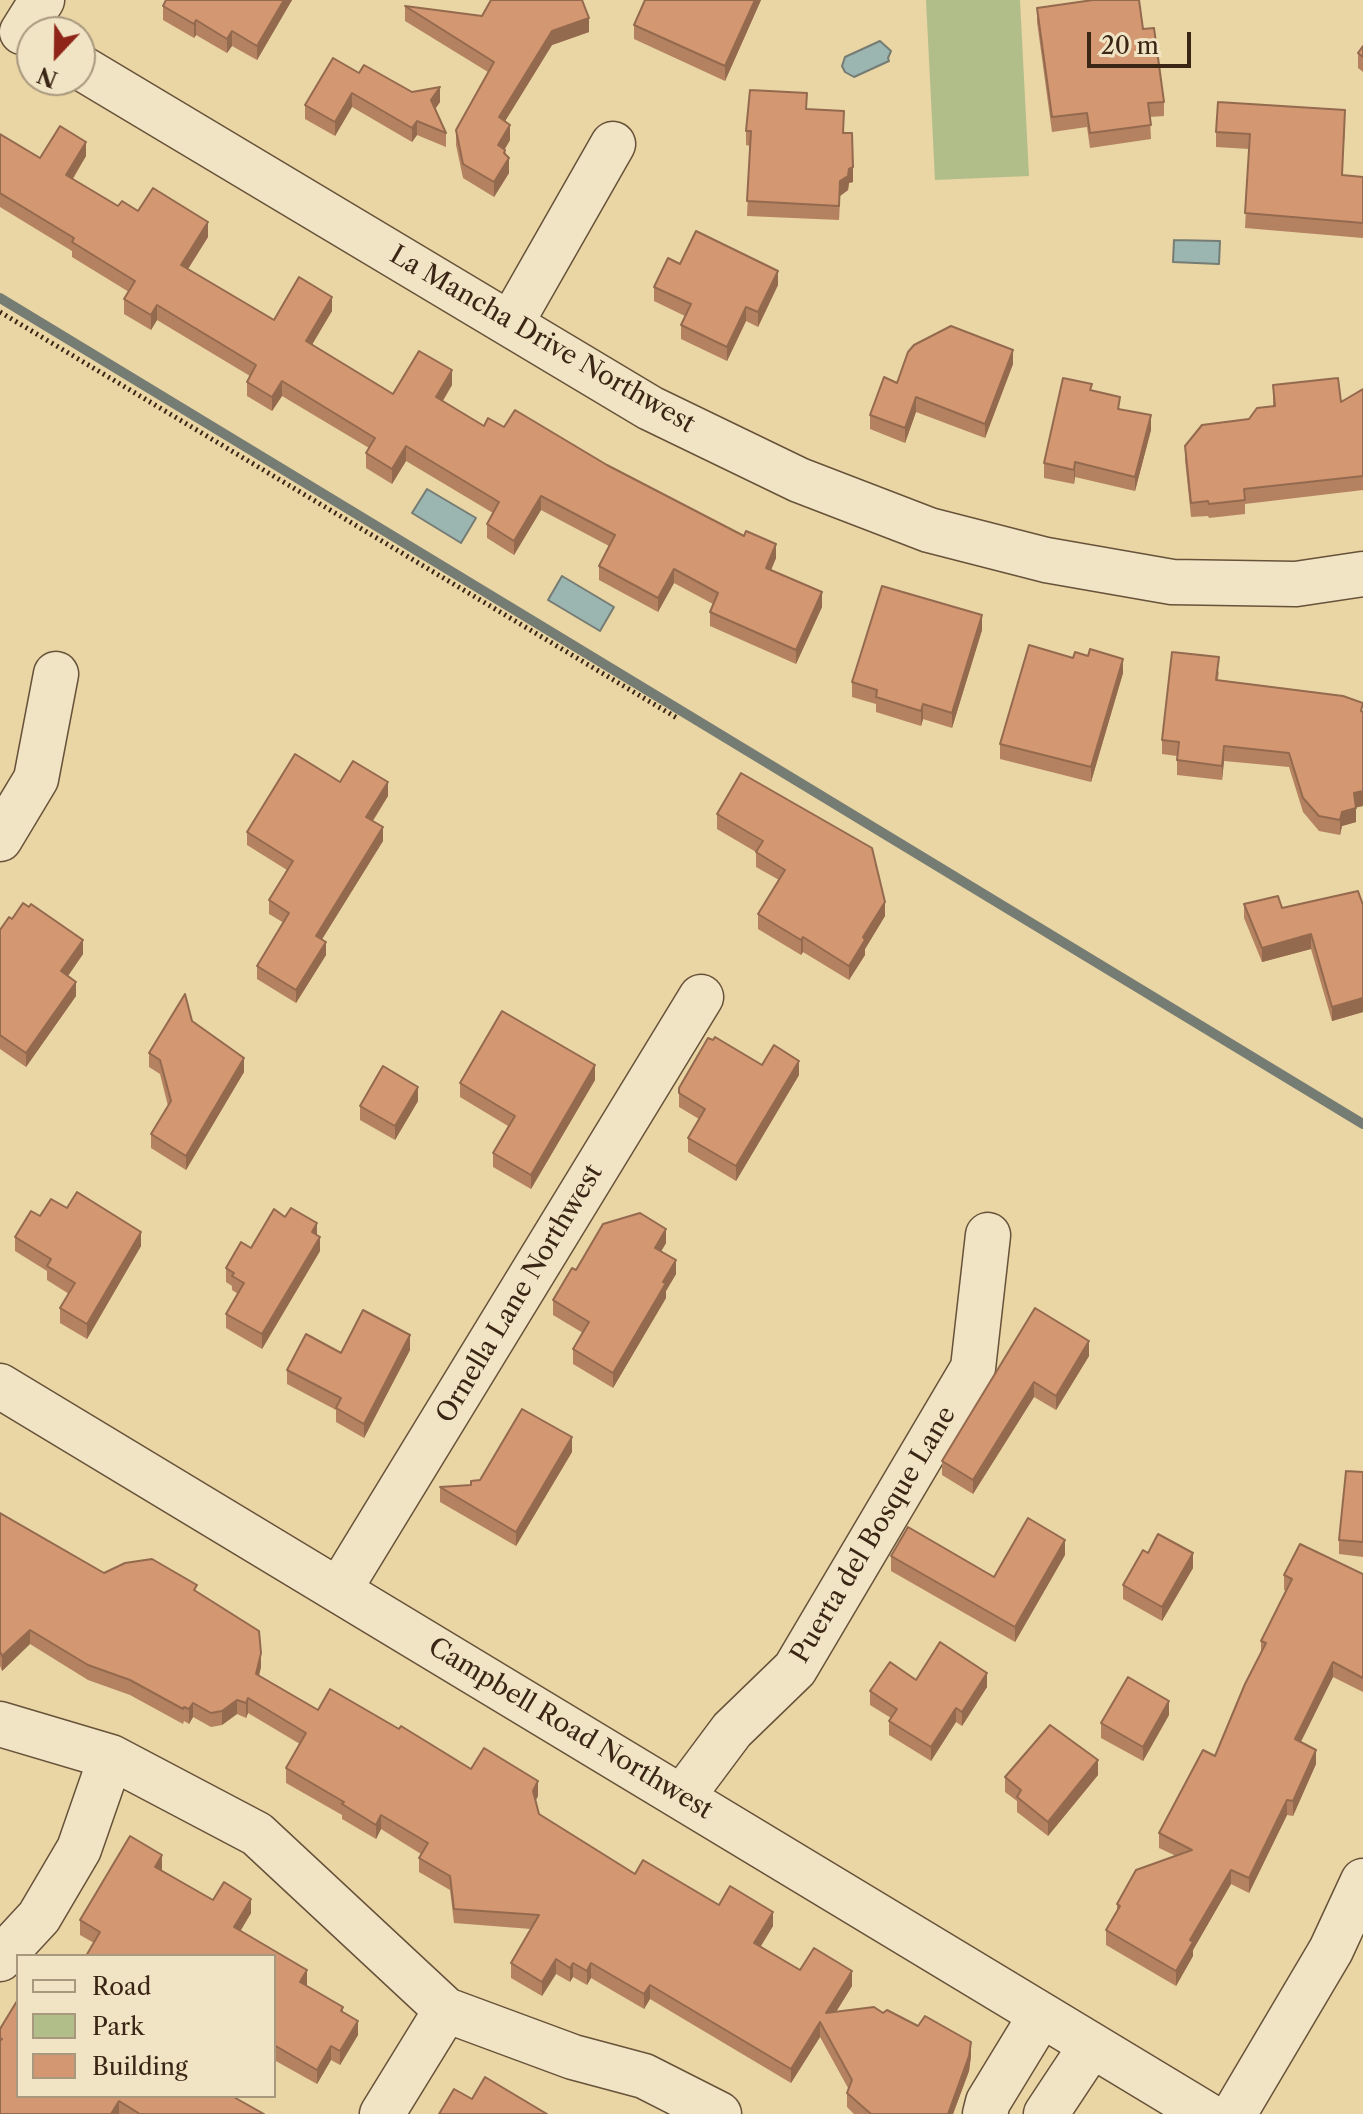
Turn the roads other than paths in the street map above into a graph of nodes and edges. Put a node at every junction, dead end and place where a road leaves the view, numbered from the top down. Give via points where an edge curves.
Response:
1 (96, 77) edge
2 (613, 144) dead end
3 (511, 323) junction
4 (1363, 574) edge
5 (56, 674) dead end
6 (0, 839) edge
7 (701, 997) dead end
8 (988, 1235) dead end
9 (0, 1386) edge
10 (339, 1590) junction
11 (0, 1724) edge
12 (111, 1757) junction
13 (682, 1797) junction
14 (1363, 1881) edge
15 (0, 1959) edge
16 (446, 2010) junction
17 (1041, 2015) junction
18 (1091, 2046) junction
19 (382, 2114) edge
20 (719, 2114) edge
21 (985, 2114) edge
22 (1046, 2114) edge
23 (1206, 2114) edge
24 (1234, 2114) edge

1 - 3 street, La Mancha Drive Northwest
2 - 3 street
3 - 4 street, La Mancha Drive Northwest via 650,408 799,480 929,530 1046,560 1172,582 1296,584
5 - 6 street via 36,779
7 - 10 street, Ornella Lane Northwest
8 - 13 street, Puerta del Bosque Lane via 973,1368 795,1669 732,1730
9 - 10 street, Campbell Road Northwest
10 - 13 street, Campbell Road Northwest
11 - 12 street
12 - 15 street via 79,1849 39,1917
12 - 16 street via 257,1834
13 - 17 street, Campbell Road Northwest
14 - 24 street via 1331,1950
16 - 19 street
16 - 20 street via 573,2057 644,2076
17 - 18 street, Campbell Road Northwest
17 - 21 street
18 - 22 street
18 - 23 street, Campbell Road Northwest

